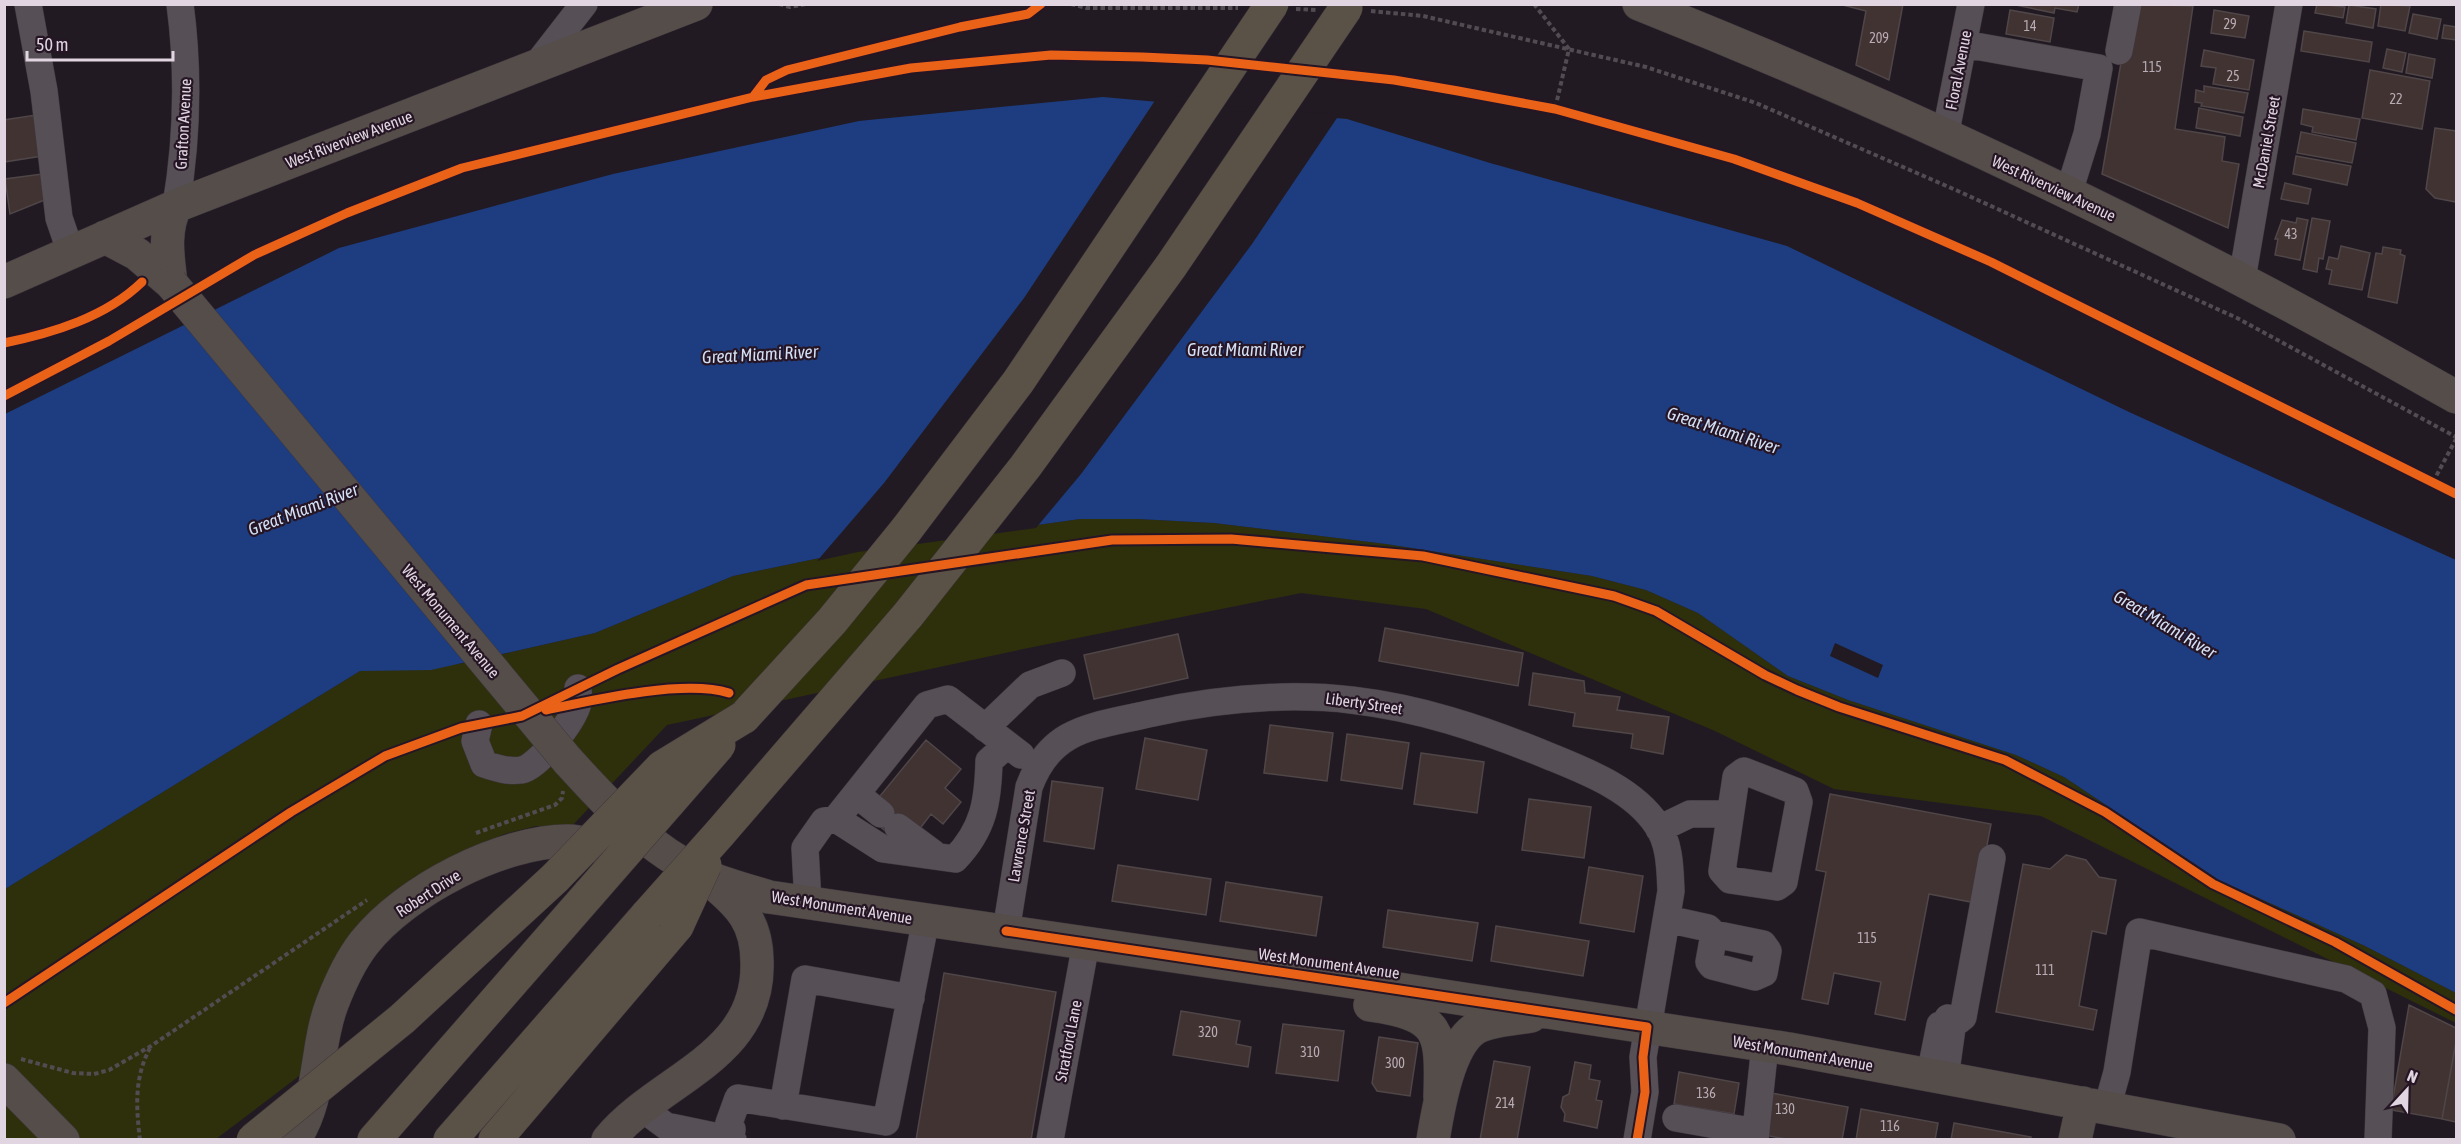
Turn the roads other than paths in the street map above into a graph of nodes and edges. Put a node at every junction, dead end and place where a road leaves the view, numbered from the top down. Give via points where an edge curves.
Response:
1 (28, 4) edge
2 (180, 4) edge
3 (584, 4) edge
4 (696, 4) edge
5 (1639, 4) edge
6 (1971, 4) edge
7 (2128, 4) edge
8 (2289, 4) edge
9 (1269, 7) edge
10 (1347, 8) edge
11 (1964, 44) junction
12 (2119, 51) dead end
13 (532, 70) junction
14 (1945, 136) junction
15 (2068, 195) junction
16 (176, 206) junction
17 (105, 237) junction
18 (71, 253) junction
19 (2242, 279) junction
20 (4, 282) edge
21 (171, 283) junction
22 (2456, 392) edge
23 (1062, 673) dead end
24 (578, 688) dead end
25 (744, 717) junction
26 (479, 724) dead end
27 (986, 728) junction
28 (1007, 745) junction
29 (1044, 757) junction
30 (856, 794) junction
31 (836, 819) junction
32 (1728, 821) dead end
33 (1666, 824) junction
34 (935, 855) junction
35 (1992, 858) dead end
36 (704, 875) junction
37 (808, 903) junction
38 (926, 919) junction
39 (662, 921) junction
40 (1666, 926) junction
41 (1006, 931) junction
42 (1714, 934) dead end
43 (1084, 953) junction
44 (911, 998) junction
45 (1553, 1012) junction
46 (1647, 1027) junction
47 (1765, 1045) junction
48 (9, 1068) edge
49 (1938, 1076) junction
50 (1440, 1097) junction
51 (783, 1106) junction
52 (2095, 1106) junction
53 (643, 1109) junction
54 (1676, 1118) dead end
55 (733, 1128) edge
56 (2225, 1135) edge
57 (1756, 1136) edge
58 (63, 1140) edge
59 (253, 1140) edge
60 (294, 1140) edge
61 (374, 1140) edge
62 (450, 1140) edge
63 (495, 1140) edge
64 (608, 1140) edge
65 (1050, 1140) edge
66 (1434, 1140) edge
67 (1637, 1140) edge
68 (2075, 1140) edge
69 (2279, 1140) edge
70 (2378, 1140) edge

1 - 18 street via 44,91 59,218
2 - 16 street, Grafton Avenue via 186,95
3 - 13 street
4 - 13 main road, West Riverview Avenue
5 - 14 main road, West Riverview Avenue
6 - 11 street, Floral Avenue
7 - 12 street
8 - 19 street, McDaniel Street
9 - 25 highway, bridge via 1018,382 832,621
10 - 39 highway, bridge via 1171,266 1025,467 901,624 720,833
11 - 14 street, Floral Avenue
11 - 15 street via 2098,68 2087,134
13 - 16 main road, West Riverview Avenue
14 - 15 main road, West Riverview Avenue
15 - 19 main road, West Riverview Avenue
16 - 17 main road, West Riverview Avenue
16 - 21 main road via 171,214 168,240
17 - 18 main road, West Riverview Avenue
17 - 21 main road, West Monument Avenue via 137,254
18 - 20 main road, West Riverview Avenue
19 - 22 main road, West Riverview Avenue
21 - 36 main road, West Monument Avenue, bridge via 566,774 646,841
23 - 27 street via 1030,686
24 - 26 street via 578,703 558,736 534,765 522,770 484,764 475,741
25 - 59 highway, bridge via 662,767 555,878 402,1019
25 - 61 highway, bridge
27 - 28 street
27 - 30 street via 948,699 927,705
28 - 29 street
28 - 34 street via 989,761 988,801 969,845 956,859
29 - 33 street, Liberty Street via 1080,730 1198,703 1272,695 1347,698 1444,718 1515,742 1588,772
29 - 41 street, Lawrence Street via 1029,787
30 - 31 street
30 - 34 street
31 - 34 street via 883,849
31 - 37 street via 824,821 805,848
32 - 33 street via 1696,827
33 - 40 street via 1671,891
35 - 49 street via 1962,1017 1959,1021 1948,1018 1946,1023 1952,1028
36 - 37 main road, West Monument Avenue via 770,897
36 - 53 main road via 743,910 752,929 757,947 755,992 746,1016 723,1048
36 - 60 main road, Robert Drive via 569,841 501,852 433,887 393,915 365,943 345,974 321,1041 312,1102
37 - 38 main road, West Monument Avenue
38 - 41 main road, West Monument Avenue
38 - 44 street
39 - 62 highway
39 - 63 highway
40 - 42 street via 1707,938
40 - 46 street
41 - 43 main road, West Monument Avenue
43 - 45 main road, West Monument Avenue
43 - 50 main road via 1404,1010 1431,1027 1439,1041
43 - 65 street, Stratford Lane
44 - 51 street via 886,1122
44 - 51 street via 805,979
45 - 46 main road, West Monument Avenue
45 - 50 main road via 1476,1028 1464,1039
46 - 47 main road, West Monument Avenue
46 - 67 street via 1643,1057 1645,1092
47 - 49 main road, West Monument Avenue
47 - 57 street
48 - 58 main road
49 - 52 main road, West Monument Avenue
50 - 66 main road
51 - 55 street via 738,1098
52 - 56 main road, West Monument Avenue
52 - 68 main road
52 - 70 street via 2117,1072 2139,932 2346,979 2373,994 2382,1028
53 - 55 street via 666,1126
53 - 64 main road
54 - 57 street
56 - 69 main road, West Monument Avenue

